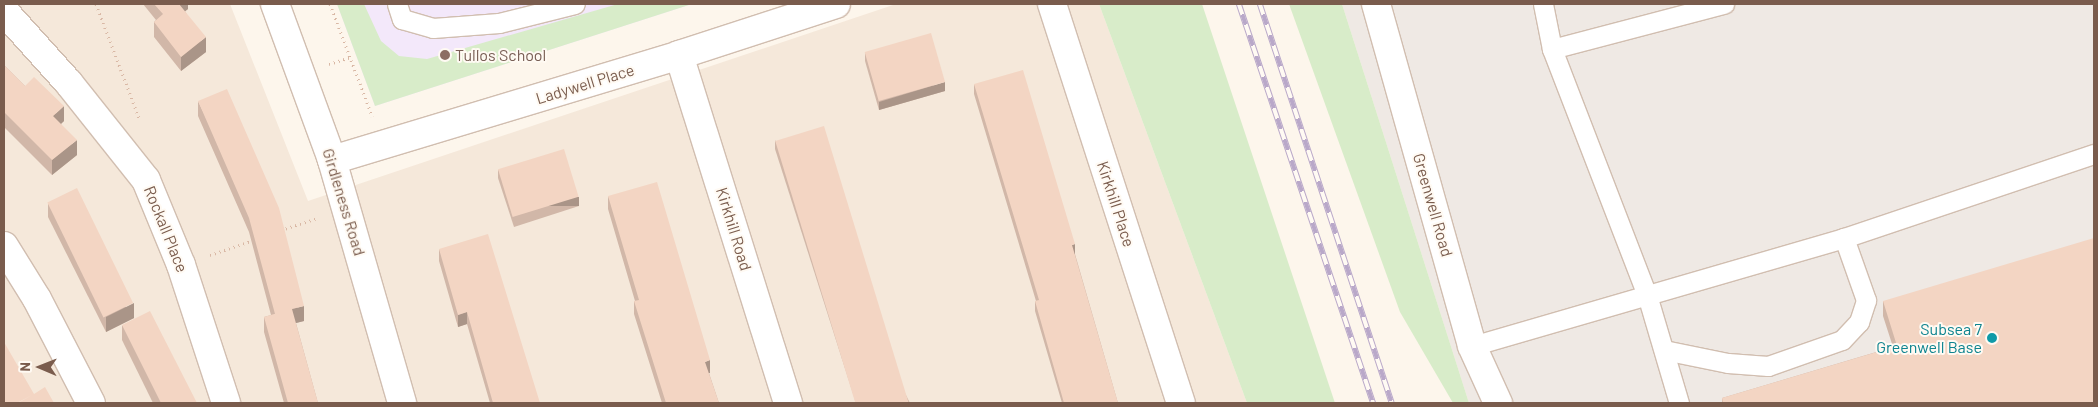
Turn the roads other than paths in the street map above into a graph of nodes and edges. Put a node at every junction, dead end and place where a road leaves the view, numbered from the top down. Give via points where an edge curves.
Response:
1 (275, 4) edge
2 (397, 4) edge
3 (575, 4) edge
4 (836, 4) edge
5 (1052, 4) edge
6 (1376, 4) edge
7 (1543, 4) edge
8 (1724, 4) edge
9 (4, 11) edge
10 (1552, 49) junction
11 (679, 55) junction
12 (2094, 154) edge
13 (332, 160) junction
14 (1844, 238) junction
15 (4, 246) edge
16 (1648, 295) junction
17 (1472, 346) junction
18 (1664, 350) junction
19 (91, 403) edge
20 (226, 403) edge
21 (402, 403) edge
22 (788, 403) edge
23 (1180, 403) edge
24 (1498, 403) edge
25 (1679, 403) edge

1 - 13 street, Girdleness Road
2 - 3 lane via 402,19 433,28 499,23
4 - 11 street, Ladywell Place
5 - 23 street, Kirkhill Place
6 - 17 street, Greenwell Road
7 - 10 lane
8 - 10 lane
9 - 20 street, Rockall Place via 68,82 146,180 182,265
10 - 16 lane
11 - 13 street, Ladywell Place
11 - 22 street, Kirkhill Road
12 - 14 lane
13 - 21 street, Girdleness Road
14 - 16 lane
14 - 18 lane via 1866,300 1859,322 1842,340 1768,366 1728,363
15 - 19 street via 37,299
16 - 17 lane
16 - 18 lane
17 - 24 street, Greenwell Road
18 - 25 lane

